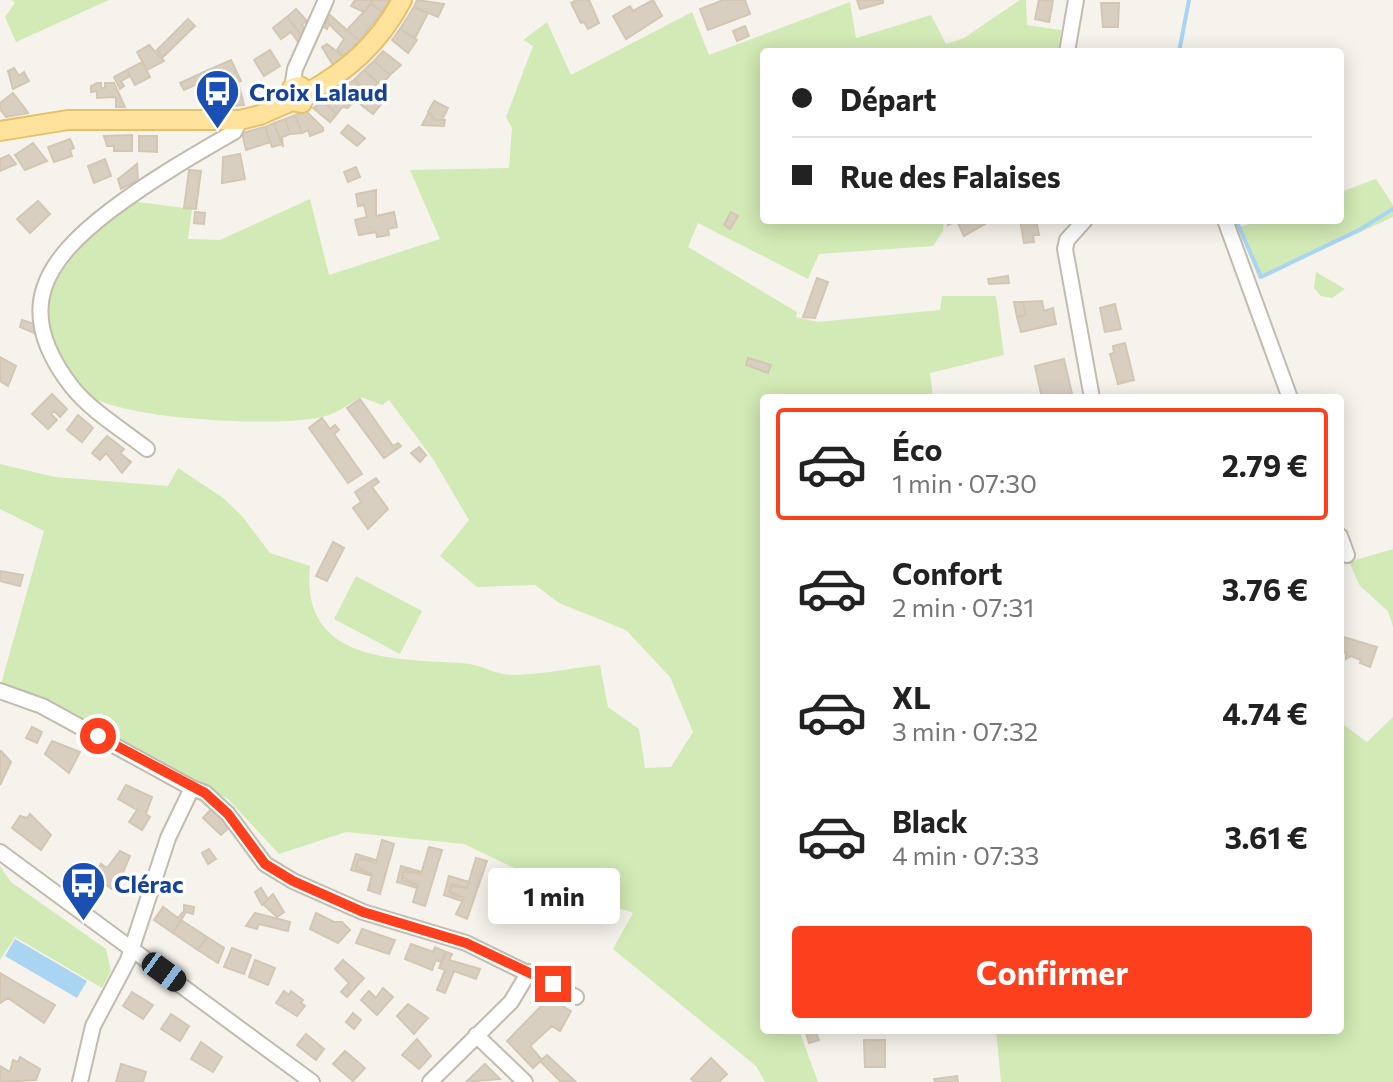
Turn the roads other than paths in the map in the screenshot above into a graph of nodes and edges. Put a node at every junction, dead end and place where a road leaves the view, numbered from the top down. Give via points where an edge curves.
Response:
1 (326, 0) edge
2 (402, 0) edge
3 (1076, 0) edge
4 (1068, 48) edge
5 (297, 94) junction
6 (240, 120) junction
7 (0, 131) edge
8 (1081, 224) edge
9 (1226, 224) edge
10 (1091, 394) edge
11 (1289, 394) edge
12 (147, 449) dead end
13 (1344, 547) edge
14 (1347, 555) dead end
15 (0, 691) edge
16 (192, 788) junction
17 (0, 852) edge
18 (132, 948) junction
19 (529, 972) junction
20 (576, 997) dead end
21 (476, 1035) junction
22 (80, 1082) edge
23 (312, 1082) edge
24 (430, 1082) edge
25 (525, 1082) edge

1 - 5 street via 295,69
2 - 5 main road via 354,64
3 - 4 street
5 - 6 main road
6 - 7 main road via 68,120
6 - 12 street via 234,132 158,175 83,231 45,281 43,338 72,387
8 - 10 street via 1065,249
9 - 11 street
13 - 14 street
15 - 16 street via 42,706
16 - 18 street via 168,838
16 - 19 street via 228,814 265,864 293,881 363,912 466,943
17 - 18 street
18 - 22 street via 93,1026
18 - 23 street
19 - 20 street
19 - 21 street via 511,1002
21 - 24 street
21 - 25 street

